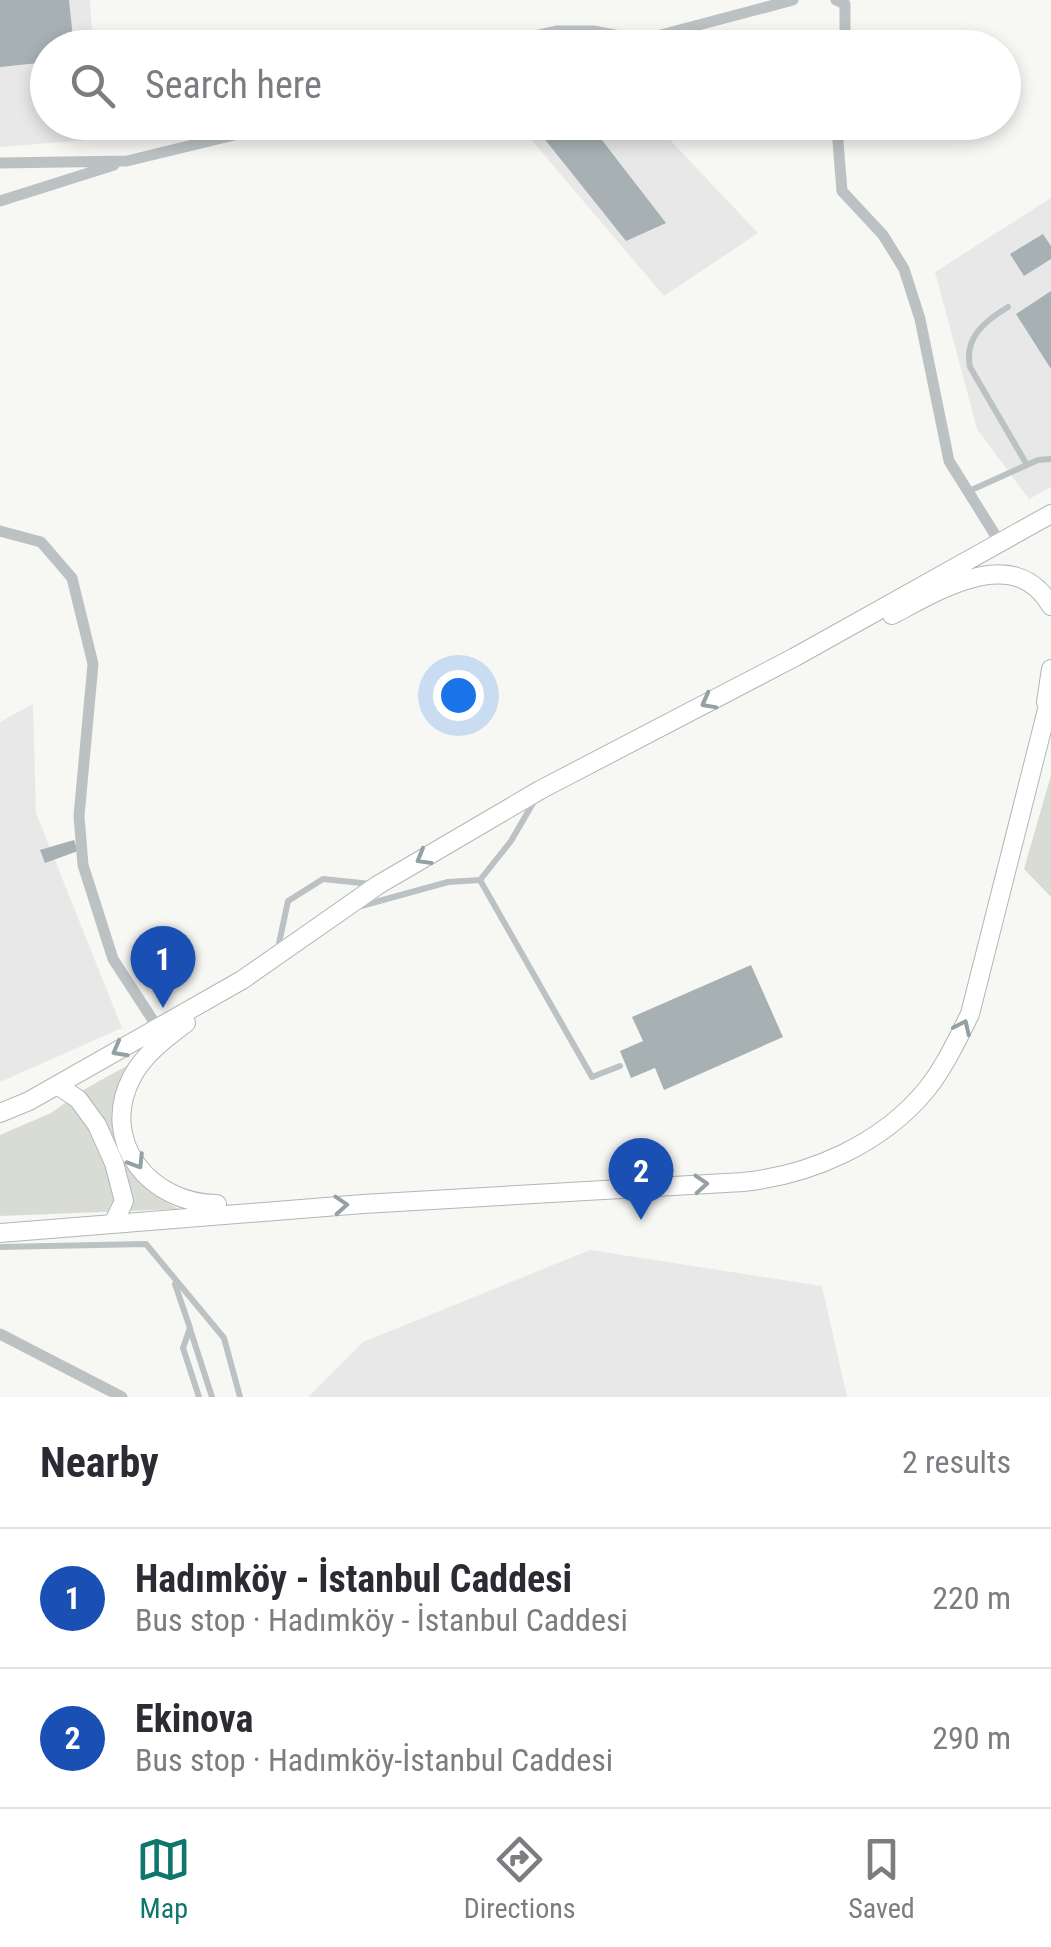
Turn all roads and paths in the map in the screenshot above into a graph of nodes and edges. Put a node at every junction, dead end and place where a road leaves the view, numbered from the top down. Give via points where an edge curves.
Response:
1 (792, 0) edge
2 (836, 0) edge
3 (680, 30) edge
4 (845, 30) edge
5 (214, 140) edge
6 (838, 140) edge
7 (127, 161) junction
8 (0, 162) edge
9 (0, 201) edge
10 (1008, 307) dead end
11 (1051, 459) edge
12 (1027, 464) junction
13 (966, 492) junction
14 (1051, 514) edge
15 (0, 531) edge
16 (999, 541) junction
17 (1051, 606) edge
18 (795, 657) junction
19 (1051, 668) edge
20 (1051, 694) edge
21 (1044, 717) junction
22 (540, 790) junction
23 (480, 880) junction
24 (378, 885) junction
25 (336, 913) junction
26 (277, 954) junction
27 (242, 980) junction
28 (158, 1028) junction
29 (620, 1066) dead end
30 (57, 1085) junction
31 (0, 1113) edge
32 (285, 1209) junction
33 (113, 1224) junction
34 (0, 1233) edge
35 (0, 1247) edge
36 (173, 1278) junction
37 (190, 1328) junction
38 (0, 1334) edge
39 (211, 1394) edge
40 (122, 1397) edge
41 (199, 1397) edge
42 (240, 1397) edge

1 - 3 street
2 - 4 street via 846,4
5 - 7 street
6 - 13 street via 842,191 904,268 949,461
7 - 8 street
7 - 9 street
10 - 12 lane via 979,328 968,356
11 - 12 lane
12 - 13 lane
13 - 16 street
14 - 16 main road
15 - 28 street via 41,542 72,578 93,664 79,816 83,865 114,959
16 - 18 main road
17 - 18 main road via 1030,584 991,572
18 -> 22 main road
19 - 21 main road
20 - 21 main road
32 -> 21 main road via 778,1178 857,1146 926,1090 970,1014
22 - 23 lane
22 -> 24 main road
23 - 25 lane via 448,882
23 - 29 lane via 592,1077
24 - 25 main road
24 - 26 lane via 323,880 288,901
25 - 26 main road
26 - 27 main road
27 - 28 main road
27 -> 32 main road via 142,1061 128,1086 125,1139 138,1168 178,1199
28 -> 30 main road
30 - 31 main road
30 - 33 main road via 97,1125 114,1164 124,1200
32 - 33 main road
33 - 34 main road
35 - 36 lane via 146,1244
36 - 37 lane
36 - 42 lane via 224,1338
37 - 39 lane
37 - 41 lane via 184,1348
38 - 40 street

